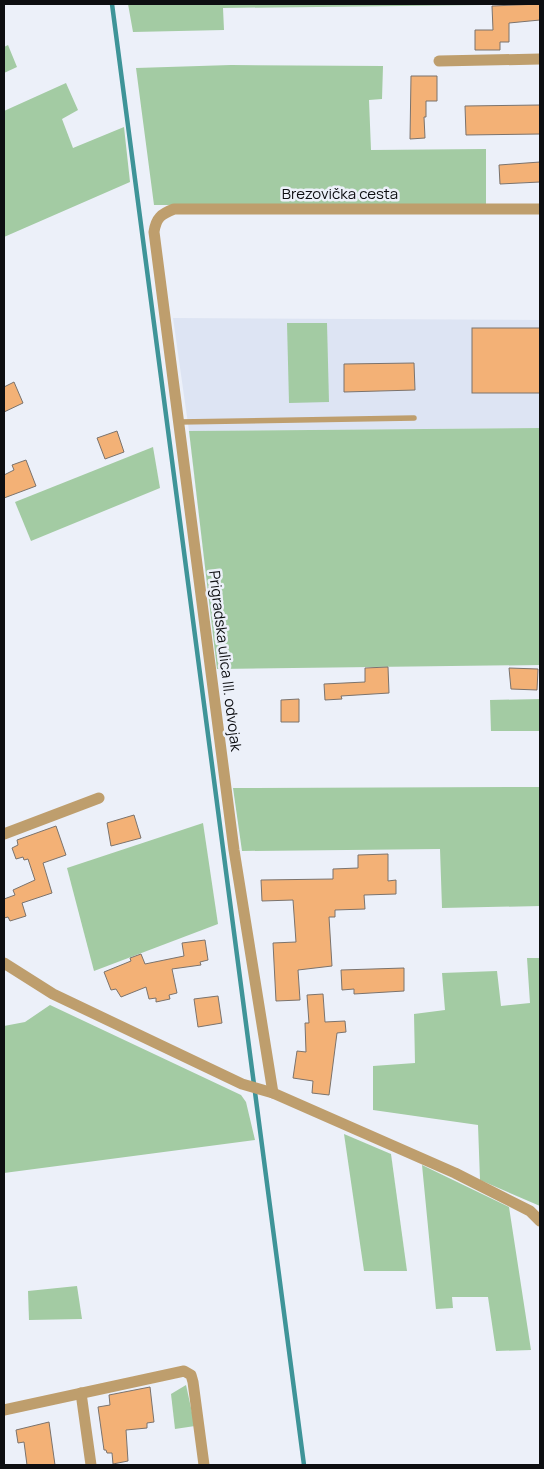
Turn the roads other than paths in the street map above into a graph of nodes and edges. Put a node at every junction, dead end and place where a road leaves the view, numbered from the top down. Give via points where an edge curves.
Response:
1 (540, 59) edge
2 (438, 61) dead end
3 (540, 209) edge
4 (154, 232) joint
5 (414, 418) dead end
6 (179, 422) junction
7 (99, 798) dead end
8 (4, 834) edge
9 (4, 963) edge
10 (268, 1091) junction
11 (540, 1221) edge
12 (81, 1393) junction
13 (4, 1410) edge
14 (91, 1465) edge
15 (204, 1465) edge

1 - 2 street
3 - 4 street, Brezovička cesta via 174,208 161,214
4 - 6 street, Prigradska ulica III. odvojak
5 - 6 lane
6 - 10 street, Prigradska ulica III. odvojak
7 - 8 street
9 - 10 street via 53,994 242,1084
10 - 11 street via 455,1173 530,1211
12 - 13 street
12 - 14 street
12 - 15 street via 171,1373 184,1371 191,1375

